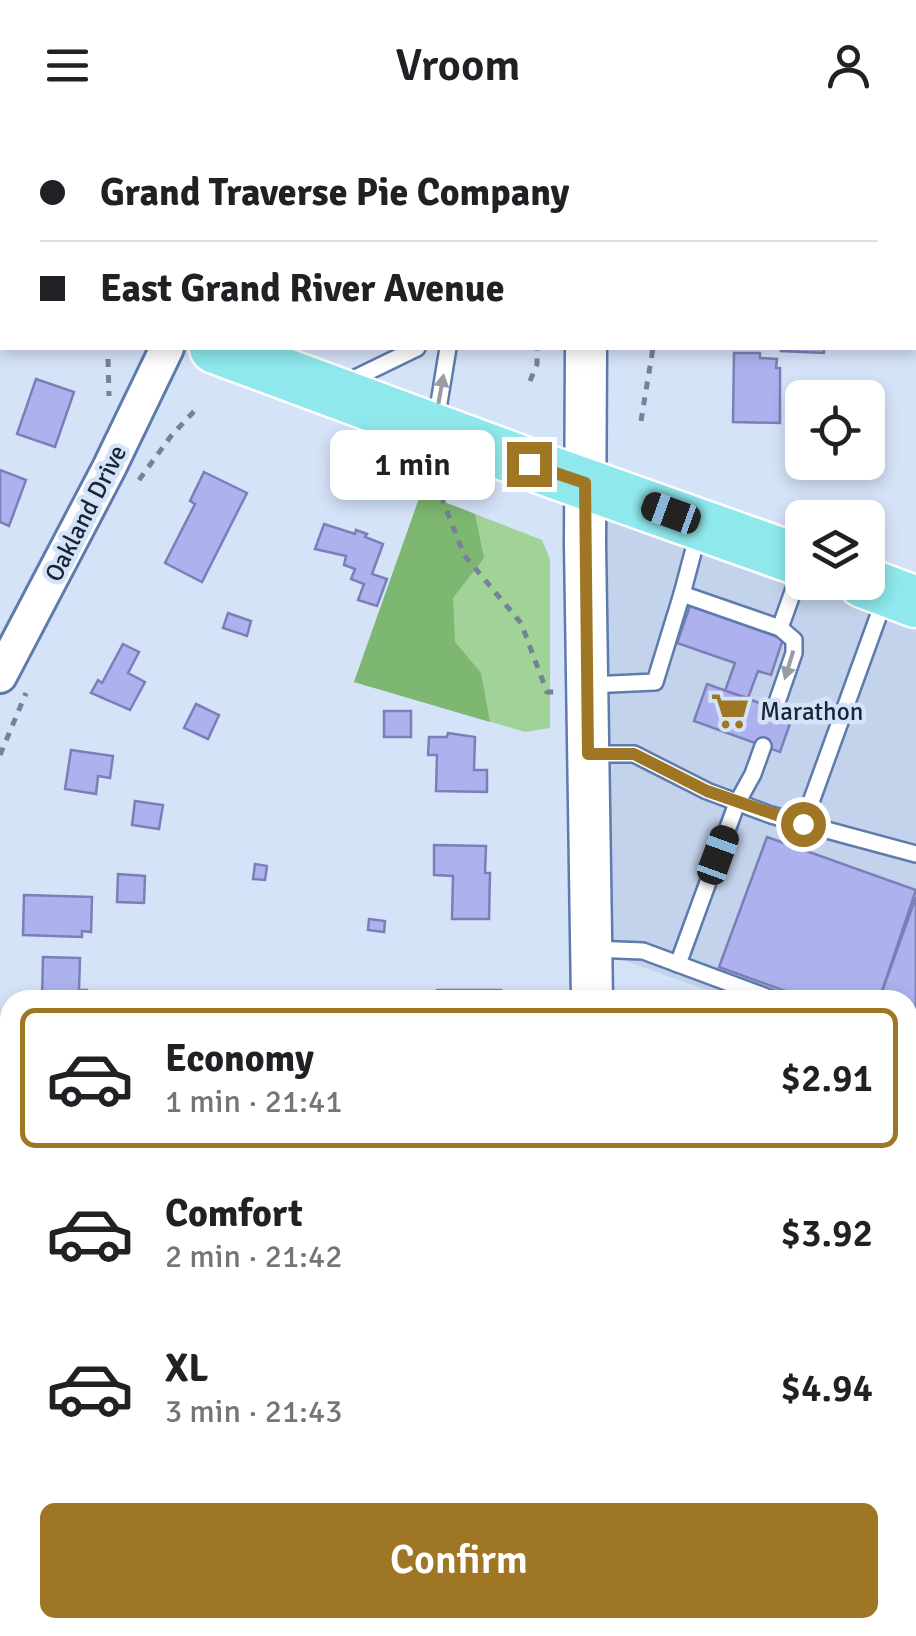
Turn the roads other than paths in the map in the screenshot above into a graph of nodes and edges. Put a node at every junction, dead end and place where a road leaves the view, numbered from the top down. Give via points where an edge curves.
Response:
1 (166, 350) edge
2 (222, 350) edge
3 (414, 350) edge
4 (448, 350) edge
5 (586, 350) edge
6 (328, 390) junction
7 (434, 430) junction
8 (585, 483) junction
9 (700, 524) junction
10 (785, 556) edge
11 (889, 592) edge
12 (682, 594) junction
13 (789, 600) edge
14 (780, 628) junction
15 (14, 682) edge
16 (570, 688) junction
17 (775, 708) dead end
18 (764, 746) dead end
19 (588, 754) junction
20 (737, 802) junction
21 (803, 824) junction
22 (916, 854) edge
23 (591, 949) junction
24 (678, 964) junction
25 (592, 990) edge
26 (748, 990) edge

1 - 15 street, Oakland Drive
2 - 6 main road via 274,364
3 - 6 lane
7 -> 4 lane
5 - 8 street
6 - 7 main road
7 - 8 main road
8 - 9 main road
8 - 16 street
9 - 10 main road
9 - 12 lane
11 - 21 lane
12 - 14 lane
12 - 16 lane via 655,682
13 - 14 lane
14 -> 17 lane via 794,640 794,653
16 - 19 street
18 - 20 lane
19 - 20 lane via 634,754
19 - 23 street
20 - 21 lane
20 - 24 lane
21 - 22 lane
23 - 24 lane via 643,952
23 - 25 street
24 - 26 lane

